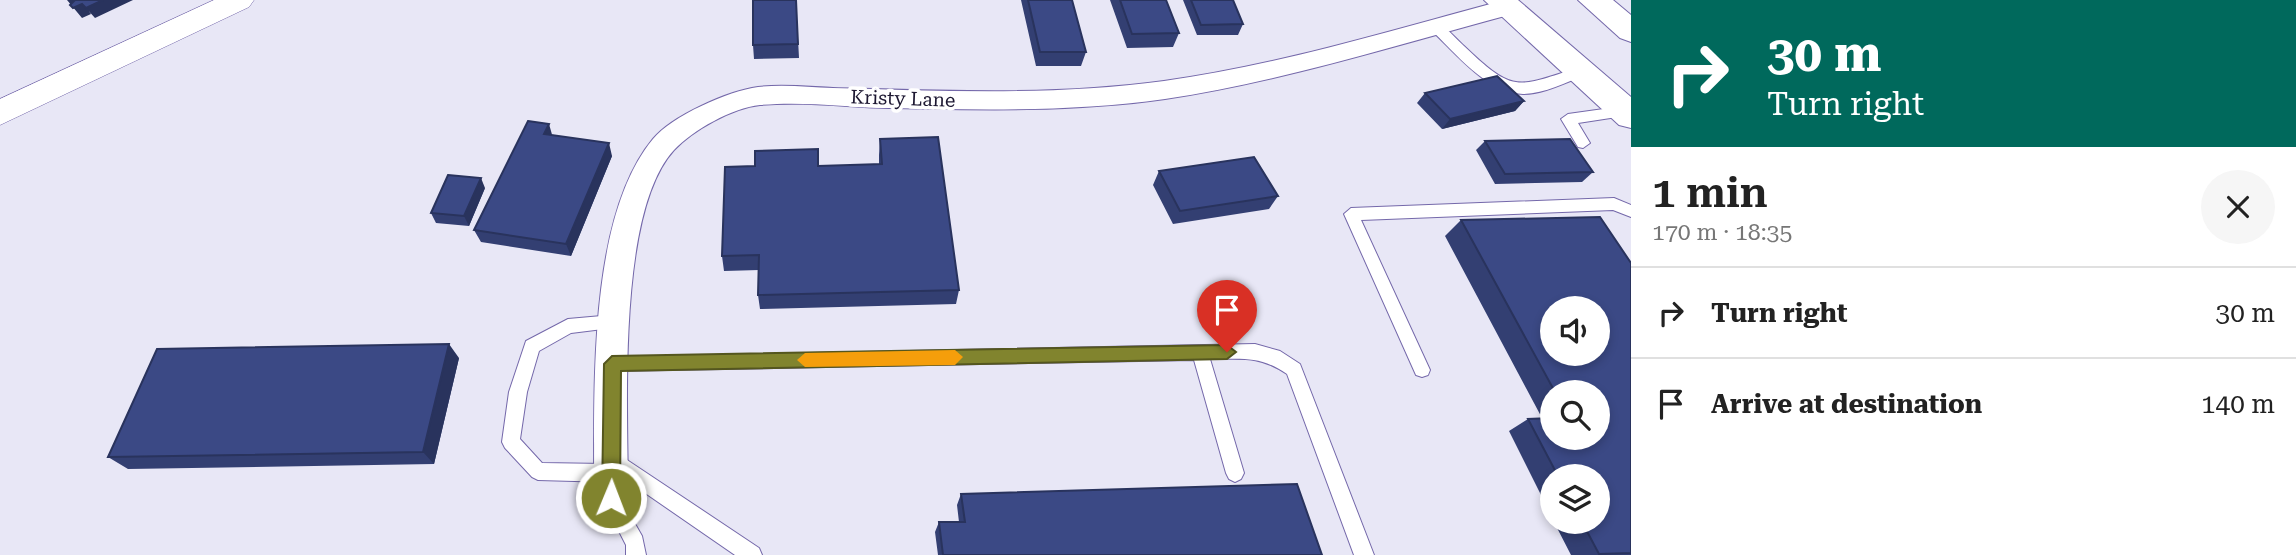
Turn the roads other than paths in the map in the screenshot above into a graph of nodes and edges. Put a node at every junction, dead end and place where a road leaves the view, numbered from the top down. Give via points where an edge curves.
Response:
1 (239, 0) edge
2 (1592, 0) edge
3 (1504, 4) edge
4 (1435, 26) junction
5 (1631, 31) edge
6 (1581, 72) junction
7 (0, 113) edge
8 (1628, 113) edge
9 (1583, 143) dead end
10 (1631, 211) edge
11 (613, 322) junction
12 (1200, 353) junction
13 (612, 364) junction
14 (1423, 370) dead end
15 (1235, 473) dead end
16 (611, 477) junction
17 (636, 555) edge
18 (752, 555) edge
19 (1364, 555) edge

1 - 7 street
2 - 5 main road
3 - 4 street, Kristy Lane
3 - 6 main road
4 - 6 lane via 1499,82 1515,88
4 - 11 street, Kristy Lane via 1246,77 1163,90 1025,101 757,96 715,110 662,145 643,174 628,222
6 - 8 main road
8 - 9 lane via 1568,119
10 - 14 lane via 1614,204 1351,214
11 - 13 street, Kristy Lane
11 - 16 lane via 568,327 532,346 518,392 511,442 538,471
12 - 13 lane
12 - 15 lane
12 - 19 lane via 1255,351 1294,369
13 - 16 street, Kristy Lane
16 - 17 lane
16 - 18 lane

